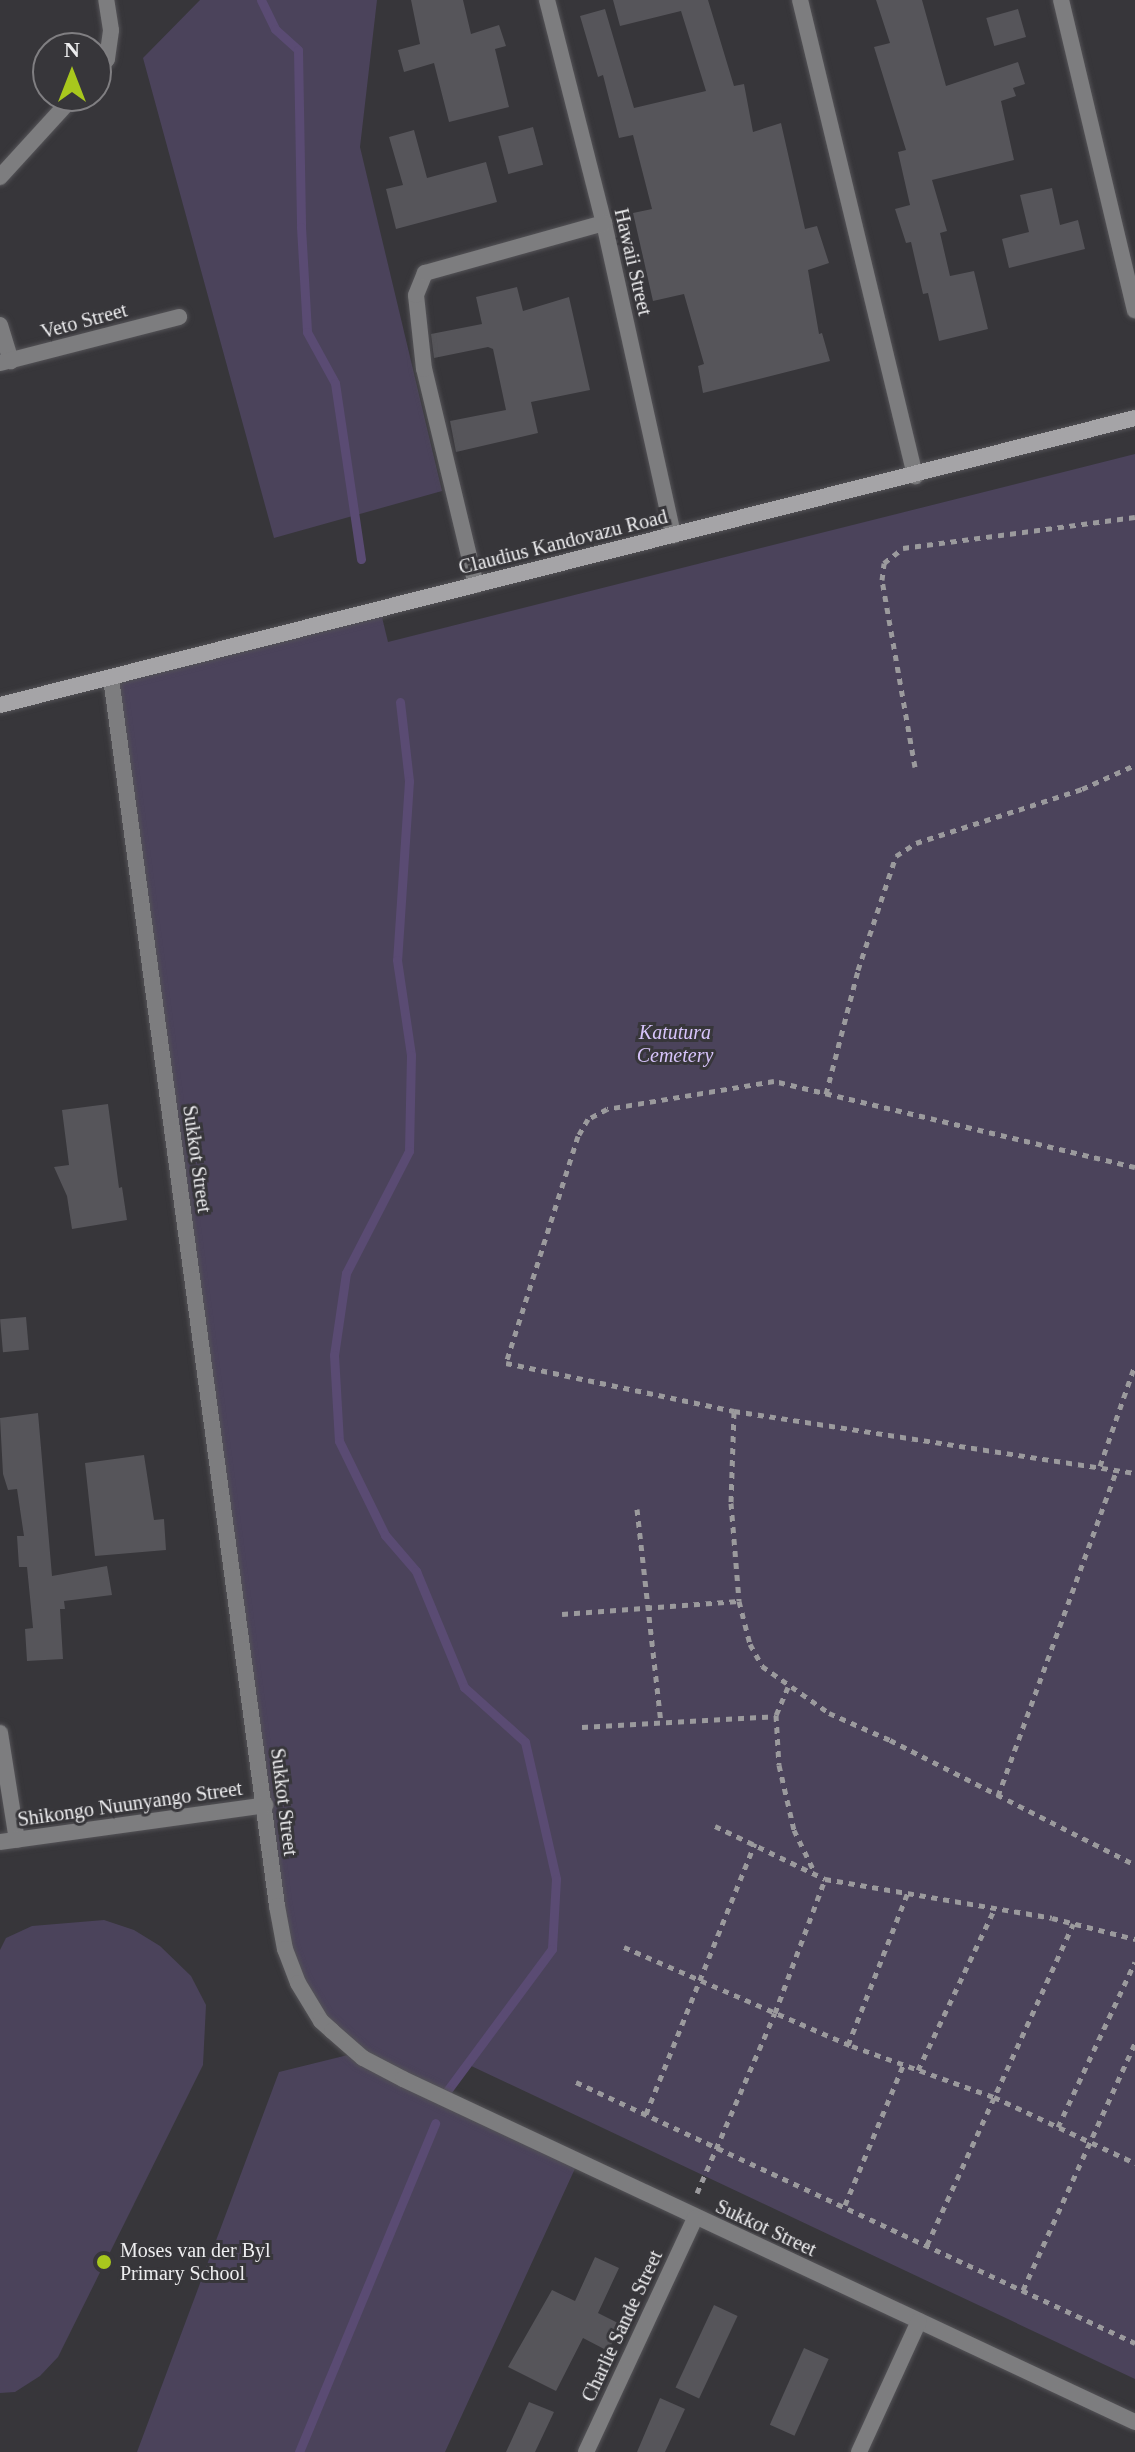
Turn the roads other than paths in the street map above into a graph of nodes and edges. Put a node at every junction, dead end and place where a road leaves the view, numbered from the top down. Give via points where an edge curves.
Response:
1 (106, 0) edge
2 (547, 0) edge
3 (800, 0) edge
4 (1061, 0) edge
5 (111, 32) edge
6 (59, 112) edge
7 (0, 177) edge
8 (604, 223) junction
9 (1135, 310) edge
10 (179, 317) dead end
11 (0, 325) edge
12 (5, 362) edge
13 (1135, 418) edge
14 (915, 476) junction
15 (673, 535) junction
16 (476, 585) junction
17 (111, 678) junction
18 (0, 705) edge
19 (0, 1733) edge
20 (265, 1805) junction
21 (8, 1841) edge
22 (691, 2216) junction
23 (919, 2321) junction
24 (1135, 2422) edge
25 (586, 2452) edge
26 (859, 2452) edge

1 - 5 street
2 - 8 street, Hawaii Street
3 - 14 street
4 - 9 street
6 - 7 street
8 - 15 street, Hawaii Street
8 - 16 street via 425,273 416,295 424,369
10 - 12 street, Veto Street
11 - 12 street
13 - 14 street, Claudius Kandovazu Road
14 - 15 street, Claudius Kandovazu Road
15 - 16 street, Claudius Kandovazu Road
16 - 17 street, Claudius Kandovazu Road
17 - 18 street, Claudius Kandovazu Road
17 - 20 street, Sukkot Street
19 - 21 street
20 - 21 street, Shikongo Nuunyango Street
20 - 22 street, Sukkot Street via 285,1949 321,2021 363,2058
22 - 23 street, Sukkot Street
22 - 25 street, Charlie Sande Street
23 - 24 street, Sukkot Street
23 - 26 street

